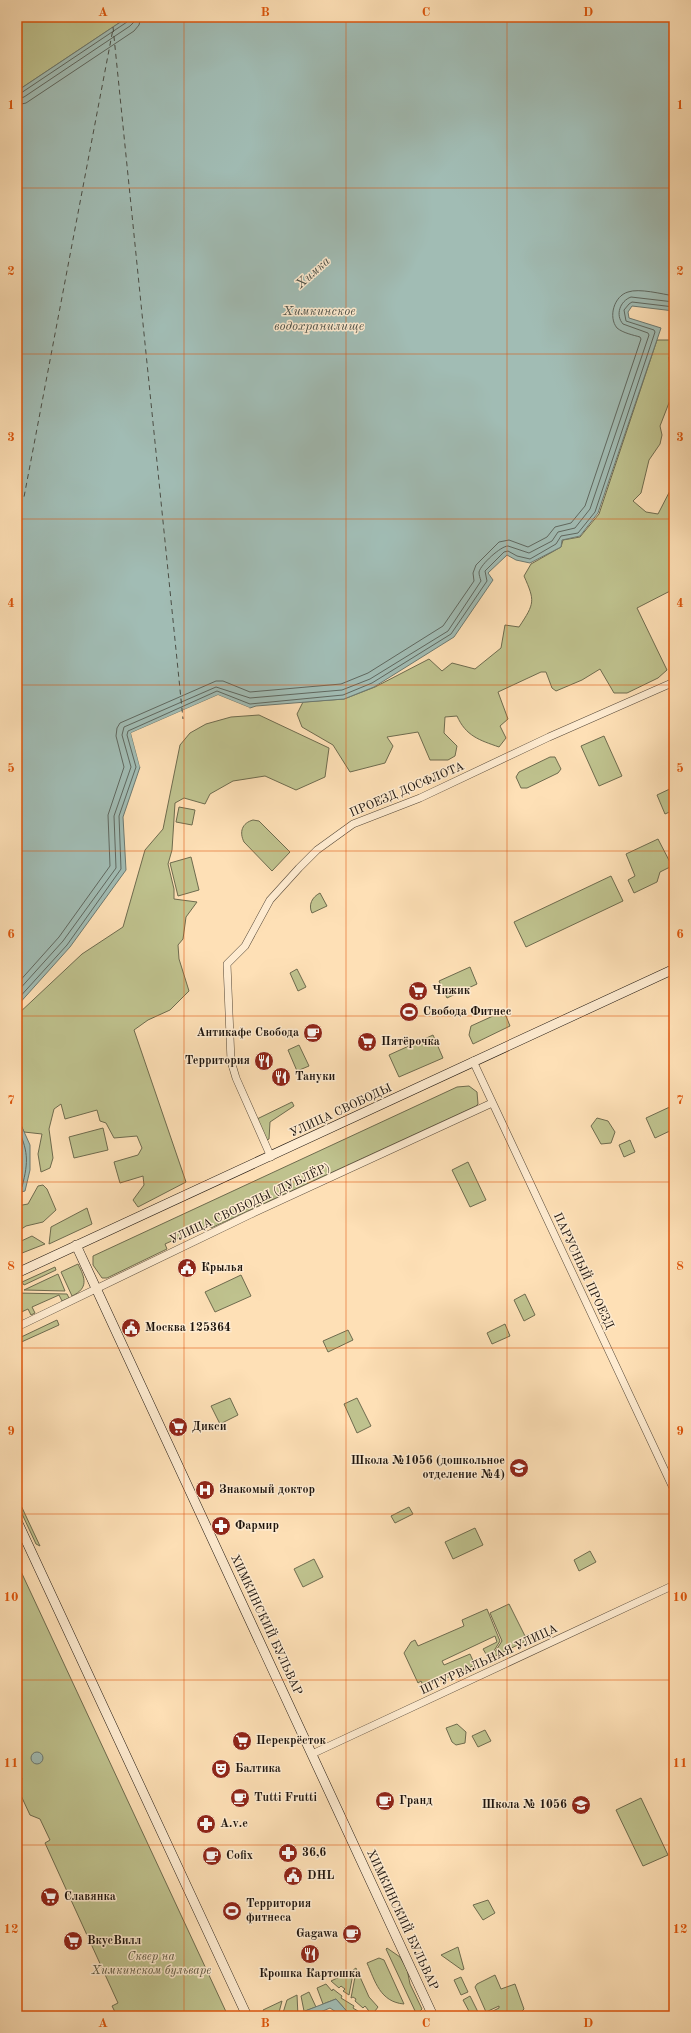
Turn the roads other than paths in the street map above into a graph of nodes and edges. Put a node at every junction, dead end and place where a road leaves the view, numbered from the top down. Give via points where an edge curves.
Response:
1 (674, 682) edge
2 (674, 969) edge
3 (473, 1061) junction
4 (492, 1103) junction
5 (271, 1157) junction
6 (76, 1246) junction
7 (17, 1273) edge
8 (97, 1289) junction
9 (17, 1327) edge
10 (674, 1490) edge
11 (17, 1521) edge
12 (674, 1586) edge
13 (312, 1754) junction
14 (247, 2016) edge
15 (433, 2016) edge

1 - 5 street, ПРОЕЗД ДОСФЛОТА via 420,798 353,824 318,850 270,900 245,946 227,964 226,976 234,1072
2 - 3 main road, УЛИЦА СВОБОДЫ
3 - 4 street, ПАРУСНЫЙ ПРОЕЗД
3 - 5 main road, УЛИЦА СВОБОДЫ
4 - 8 street, УЛИЦА СВОБОДЫ (ДУБЛЁР) via 249,1215
4 - 10 street, ПАРУСНЫЙ ПРОЕЗД
5 - 6 main road, УЛИЦА СВОБОДЫ
6 - 7 main road, УЛИЦА СВОБОДЫ
6 - 8 main road, ХИМКИНСКИЙ БУЛЬВАР
8 - 9 street, УЛИЦА СВОБОДЫ (ДУБЛЁР)
8 - 13 main road, ХИМКИНСКИЙ БУЛЬВАР
11 - 14 main road
12 - 13 street, ШТУРВАЛЬНАЯ УЛИЦА
13 - 15 main road, ХИМКИНСКИЙ БУЛЬВАР

